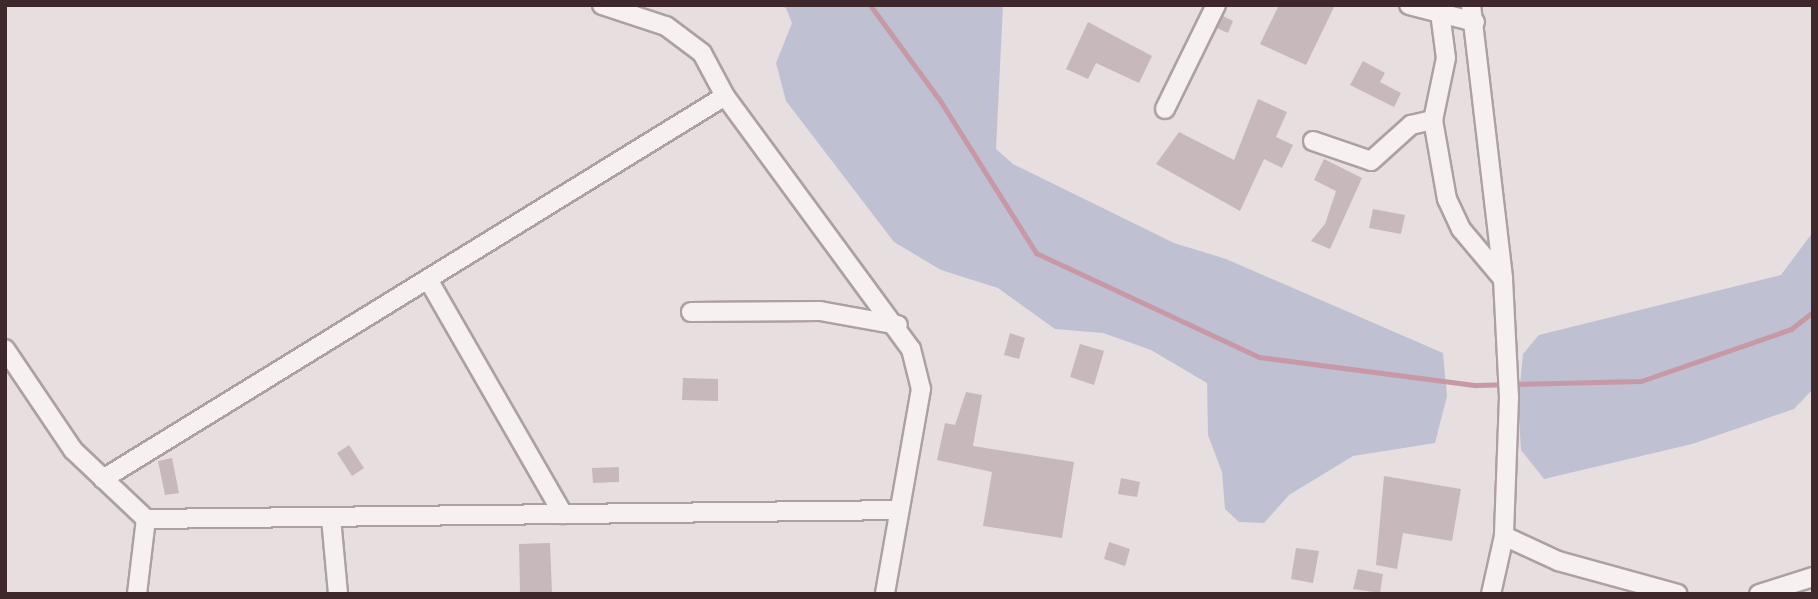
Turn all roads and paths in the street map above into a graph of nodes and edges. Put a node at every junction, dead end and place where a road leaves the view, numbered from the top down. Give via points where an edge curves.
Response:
1 (602, 5) edge
2 (1216, 5) edge
3 (1409, 5) edge
4 (1441, 11) edge
5 (1473, 14) edge
6 (725, 96) junction
7 (1165, 108) dead end
8 (1433, 120) junction
9 (1313, 141) dead end
10 (1503, 279) junction
11 (429, 281) junction
12 (691, 312) dead end
13 (898, 325) junction
14 (5, 349) edge
15 (103, 479) junction
16 (899, 510) junction
17 (563, 514) junction
18 (331, 518) junction
19 (146, 519) junction
20 (1504, 536) junction
21 (1813, 577) edge
22 (136, 594) edge
23 (338, 594) edge
24 (886, 594) edge
25 (1491, 594) edge
26 (1678, 594) edge
27 (1759, 594) edge

1 - 6 street via 685,36
2 - 7 street
3 - 4 street
4 - 5 street
4 - 8 street via 1446,58
5 - 10 street
6 - 11 street
6 - 13 street
8 - 9 street via 1411,125 1371,161
8 - 10 street via 1451,210
10 - 20 street via 1509,397
11 - 15 street
11 - 17 street
12 - 13 street via 820,311
13 - 16 street via 921,389
14 - 15 street via 38,405
15 - 19 street
16 - 17 street
16 - 24 street
17 - 18 street
18 - 19 street
18 - 23 street
19 - 22 street
20 - 25 street
20 - 26 street via 1558,561
21 - 27 street

